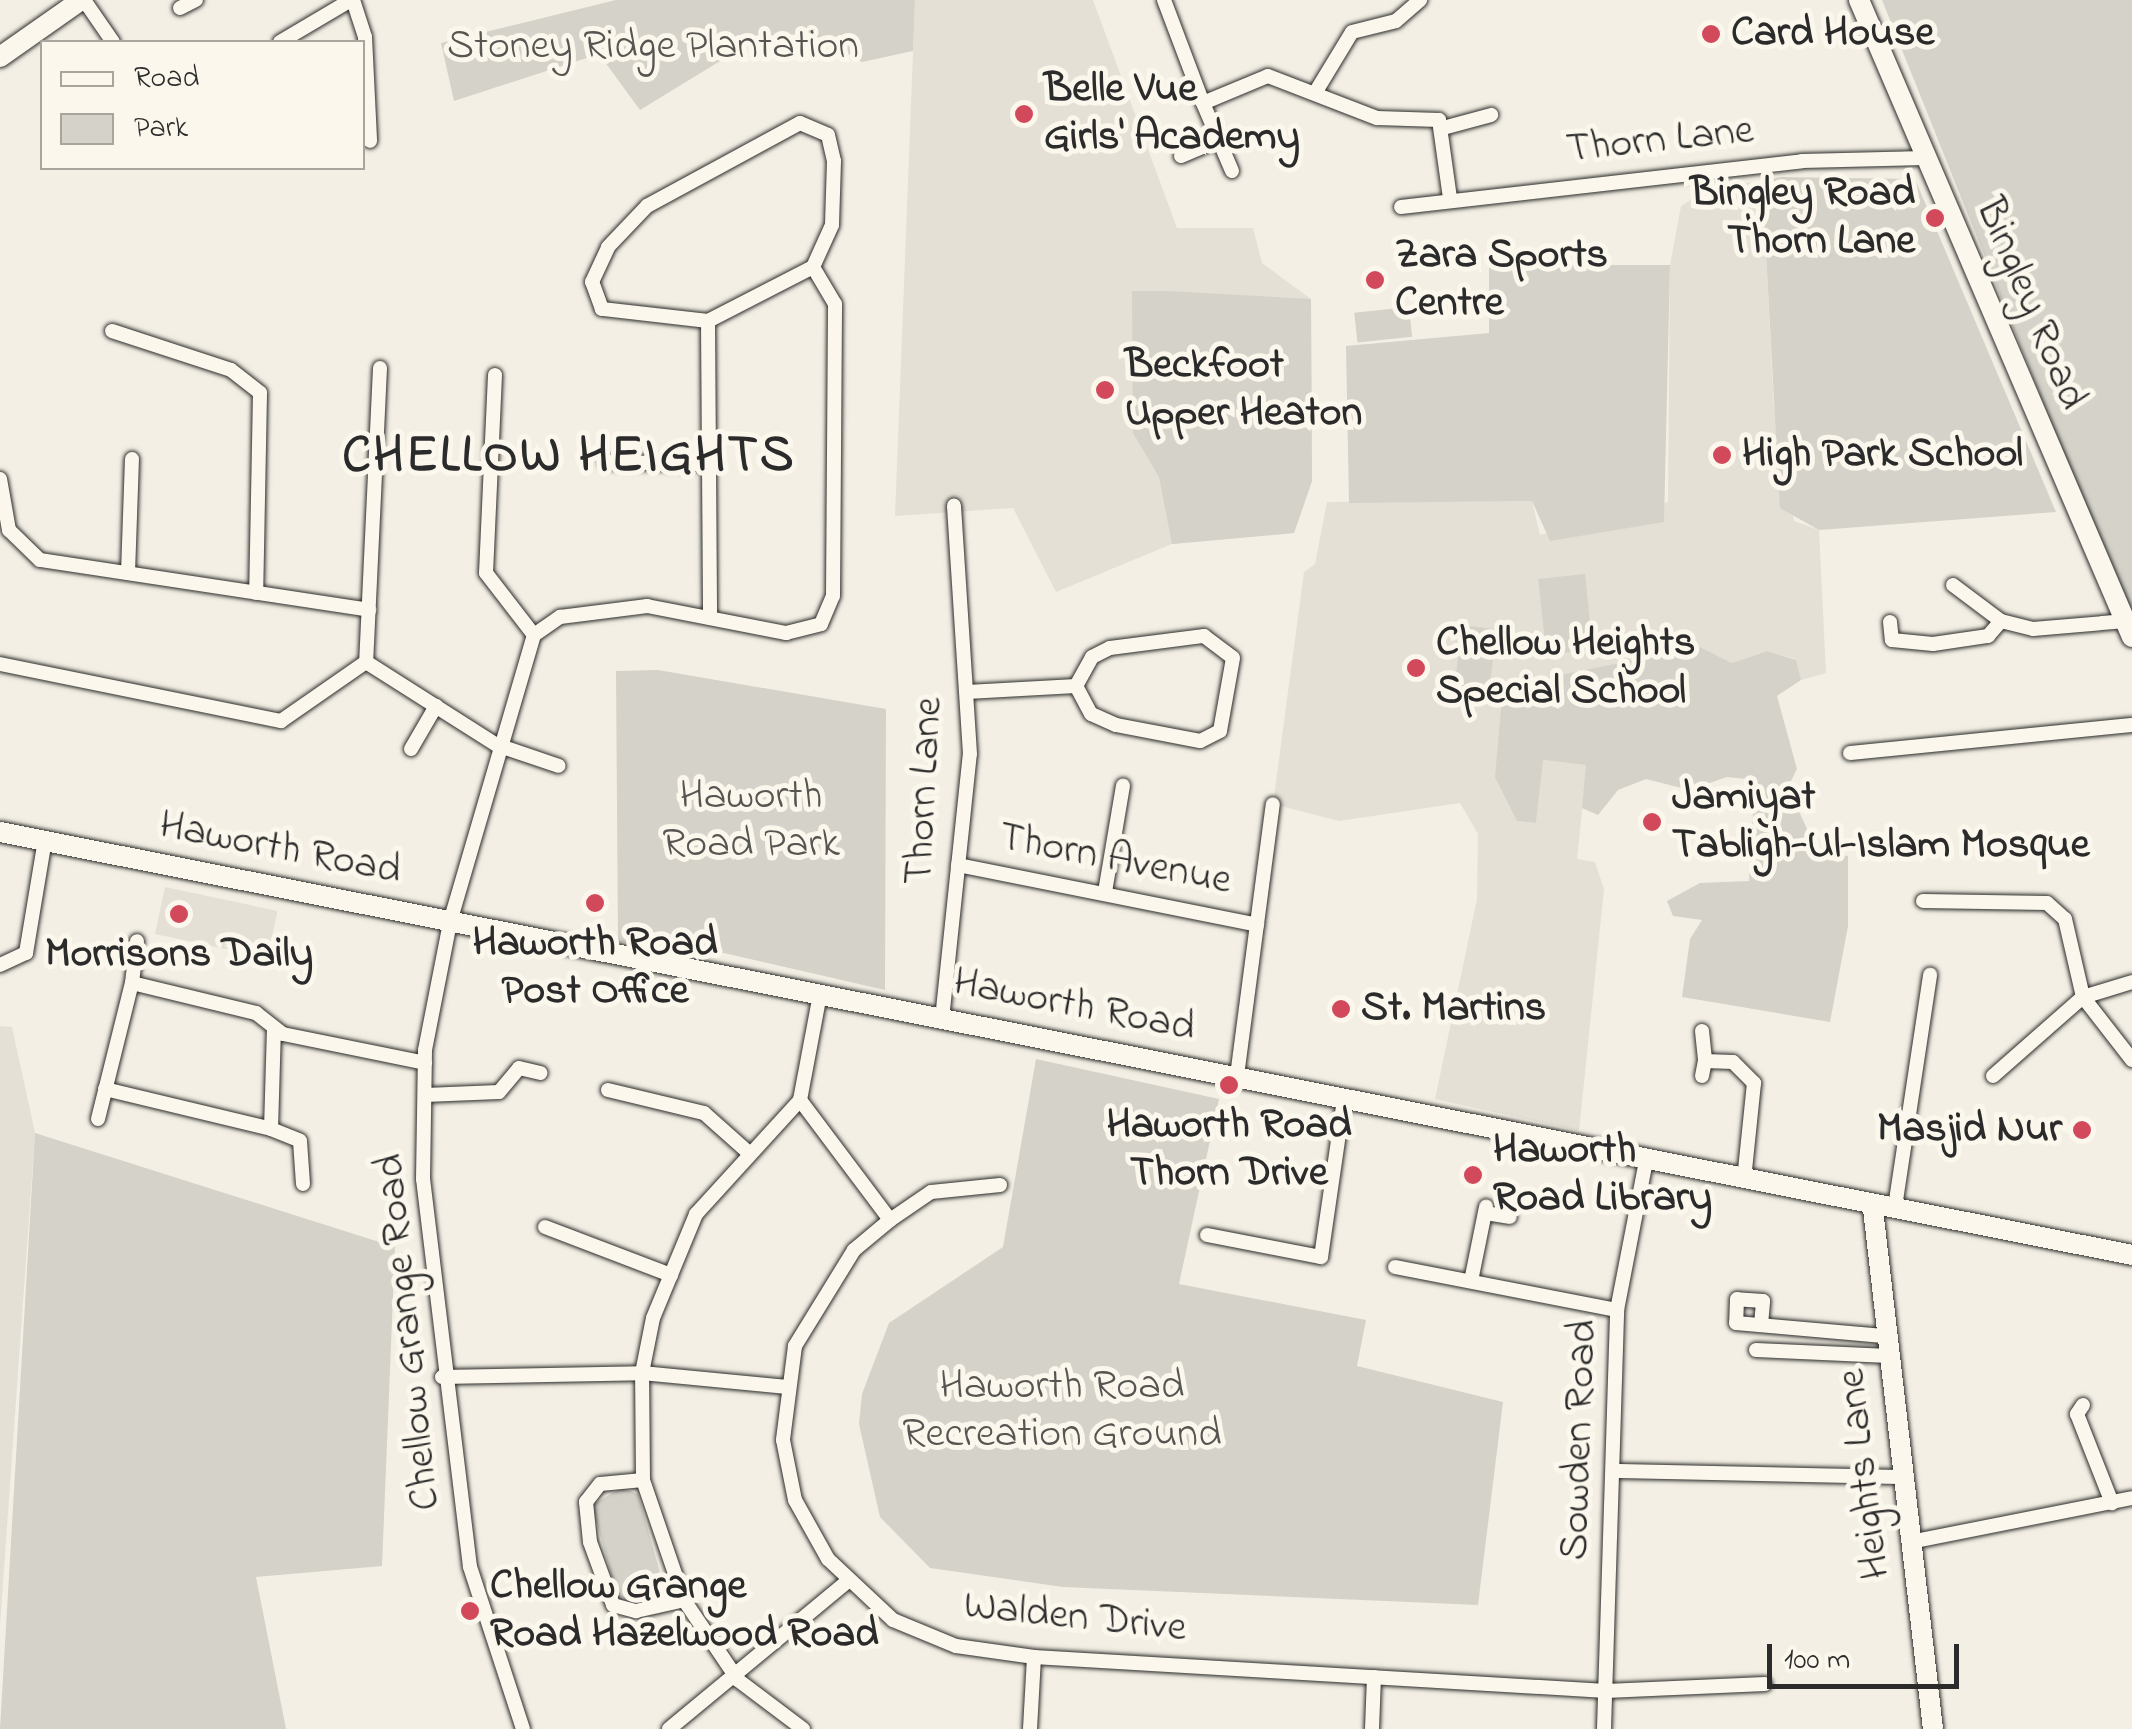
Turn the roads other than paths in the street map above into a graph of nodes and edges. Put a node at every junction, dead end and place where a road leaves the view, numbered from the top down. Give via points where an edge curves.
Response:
1 (83, 0) edge
2 (196, 0) edge
3 (352, 0) edge
4 (1164, 0) edge
5 (1420, 0) edge
6 (1859, 0) edge
7 (180, 8) dead end
8 (112, 40) edge
9 (283, 40) edge
10 (0, 56) edge
11 (1315, 92) junction
12 (1203, 104) junction
13 (1491, 114) dead end
14 (1443, 128) junction
15 (1219, 140) junction
16 (370, 141) dead end
17 (1181, 156) dead end
18 (1927, 158) junction
19 (1232, 171) dead end
20 (1450, 198) junction
21 (1401, 207) dead end
22 (812, 267) junction
23 (708, 321) junction
24 (112, 331) dead end
25 (380, 368) dead end
26 (495, 375) dead end
27 (132, 459) dead end
28 (606, 462) dead end
29 (710, 464) junction
30 (0, 479) edge
31 (954, 506) dead end
32 (128, 573) junction
33 (1953, 585) dead end
34 (256, 593) junction
35 (369, 610) junction
36 (710, 618) junction
37 (1890, 622) dead end
38 (2001, 622) junction
39 (2129, 629) edge
40 (534, 636) junction
41 (366, 662) junction
42 (0, 664) edge
43 (1076, 686) junction
44 (967, 692) junction
45 (436, 706) junction
46 (2132, 725) edge
47 (497, 745) junction
48 (410, 748) dead end
49 (1850, 752) dead end
50 (559, 766) dead end
51 (1123, 786) dead end
52 (1273, 804) dead end
53 (0, 832) edge
54 (45, 840) junction
55 (958, 865) junction
56 (1106, 892) junction
57 (1923, 902) dead end
58 (450, 922) junction
59 (1257, 925) junction
60 (137, 941) dead end
61 (0, 966) edge
62 (1930, 975) dead end
63 (2132, 982) edge
64 (132, 983) junction
65 (820, 994) junction
66 (2083, 997) junction
67 (942, 1019) junction
68 (274, 1028) junction
69 (1702, 1032) dead end
70 (2132, 1060) edge
71 (425, 1063) junction
72 (540, 1072) dead end
73 (1238, 1076) junction
74 (1993, 1076) dead end
75 (105, 1089) junction
76 (608, 1090) dead end
77 (424, 1094) junction
78 (1344, 1098) junction
79 (800, 1100) junction
80 (98, 1119) dead end
81 (270, 1129) junction
82 (748, 1152) junction
83 (1646, 1156) junction
84 (1744, 1179) junction
85 (302, 1184) dead end
86 (1000, 1185) dead end
87 (1895, 1207) junction
88 (1873, 1209) junction
89 (1510, 1217) dead end
90 (890, 1220) junction
91 (545, 1227) dead end
92 (1207, 1235) dead end
93 (2132, 1254) edge
94 (1395, 1267) dead end
95 (671, 1275) junction
96 (1471, 1281) junction
97 (1617, 1310) junction
98 (1761, 1325) dead end
99 (1888, 1346) junction
100 (1756, 1350) dead end
101 (642, 1372) junction
102 (442, 1377) junction
103 (787, 1386) junction
104 (2083, 1404) dead end
105 (1615, 1471) junction
106 (1903, 1477) junction
107 (644, 1480) junction
108 (2132, 1498) edge
109 (2112, 1503) junction
110 (1910, 1542) junction
111 (847, 1582) junction
112 (684, 1600) junction
113 (1034, 1657) junction
114 (1374, 1677) junction
115 (738, 1680) junction
116 (1766, 1684) dead end
117 (1606, 1690) junction
118 (523, 1729) edge
119 (669, 1729) edge
120 (803, 1729) edge
121 (1030, 1729) edge
122 (1372, 1729) edge
123 (1604, 1729) edge
124 (1933, 1729) edge

1 - 8 street
1 - 10 main road
2 - 7 street
3 - 9 street
3 - 16 street via 365,37
4 - 12 street
5 - 11 street via 1396,21 1352,32
6 - 18 main road, Bingley Road
11 - 12 street via 1268,76
11 - 14 street via 1377,118 1427,117
12 - 15 street
13 - 14 street
14 - 20 street
15 - 17 street
15 - 19 street
18 - 20 street, Thorn Lane via 1802,161
18 - 39 main road, Bingley Road
20 - 21 street, Thorn Lane
22 - 23 street
22 - 23 street via 832,225 834,161 828,135 800,123 646,206 608,247 592,282 602,309
22 - 36 street via 835,304 833,596 821,624 786,633
23 - 29 street
24 - 34 street via 231,370 260,393
25 - 35 street
26 - 40 street via 486,573
27 - 32 street
28 - 29 street
29 - 36 street
30 - 32 street via 8,530 40,560
31 - 44 street, Thorn Lane
32 - 34 street
33 - 38 street
34 - 35 street
35 - 41 street
36 - 40 street via 646,606 560,617
37 - 38 street via 1892,640 1933,644 1988,636
38 - 39 street via 2071,632
40 - 47 street, Chellow Grange Road
41 - 42 street via 326,698 281,721
41 - 45 street
43 - 43 street via 1092,657 1110,648 1204,636 1233,658 1220,731 1200,741 1091,714
43 - 44 street
44 - 55 street, Thorn Lane
45 - 47 street
45 - 48 street
46 - 49 street
47 - 50 street
47 - 58 street, Chellow Grange Road
51 - 56 street
52 - 59 street
53 - 54 main road, Haworth Road
54 - 58 main road, Haworth Road
54 - 61 street via 26,953
55 - 56 street, Thorn Avenue
55 - 67 street, Thorn Lane
56 - 59 street, Thorn Avenue
57 - 66 street via 2047,903 2065,919
58 - 65 main road, Haworth Road
58 - 71 street, Chellow Grange Road
59 - 73 street
60 - 64 street
62 - 87 street
63 - 66 street
64 - 68 street via 256,1013
64 - 75 street
65 - 67 main road, Haworth Road
65 - 79 street
66 - 70 street
66 - 74 street
67 - 73 main road, Haworth Road
68 - 71 street
68 - 81 street
69 - 84 street via 1703,1069 1733,1062 1754,1084
71 - 77 street, Chellow Grange Road
72 - 77 street via 519,1068 499,1092
73 - 78 main road, Haworth Road
75 - 80 street
75 - 81 street
76 - 82 street via 704,1113
77 - 102 street, Chellow Grange Road
78 - 83 main road, Haworth Road
78 - 92 street via 1321,1257
79 - 82 street
79 - 90 street
81 - 85 street via 300,1141
82 - 95 street via 696,1214
83 - 84 main road, Haworth Road
83 - 97 street, Sowden Road
84 - 88 main road, Haworth Road
86 - 90 street, Walden Drive via 931,1192
87 - 88 main road, Haworth Road
87 - 93 main road, Haworth Road
88 - 99 main road, Heights Lane
89 - 96 street via 1486,1210
90 - 103 street, Walden Drive via 821,1295
91 - 95 street
94 - 96 street
95 - 101 street
96 - 97 street
97 - 105 street, Sowden Road
98 - 99 street
99 - 100 street
99 - 106 main road, Heights Lane
101 - 102 street
101 - 103 street
101 - 107 street
102 - 118 street, Chellow Grange Road via 470,1567
103 - 111 street, Walden Drive via 783,1440 795,1500
104 - 109 street via 2077,1414
105 - 106 street
105 - 117 street, Sowden Road
106 - 110 main road, Heights Lane
107 - 112 street
107 - 112 street via 600,1484 586,1502 590,1542 614,1604 636,1611
108 - 109 street
109 - 110 street
110 - 124 main road, Heights Lane
111 - 113 street, Walden Drive via 893,1620 956,1646
111 - 115 street
112 - 115 street
113 - 114 street, Walden Drive
113 - 121 street
114 - 117 street, Walden Drive
114 - 122 street
115 - 119 street
115 - 120 street
116 - 117 street, Walden Drive
117 - 123 street, Sowden Road

